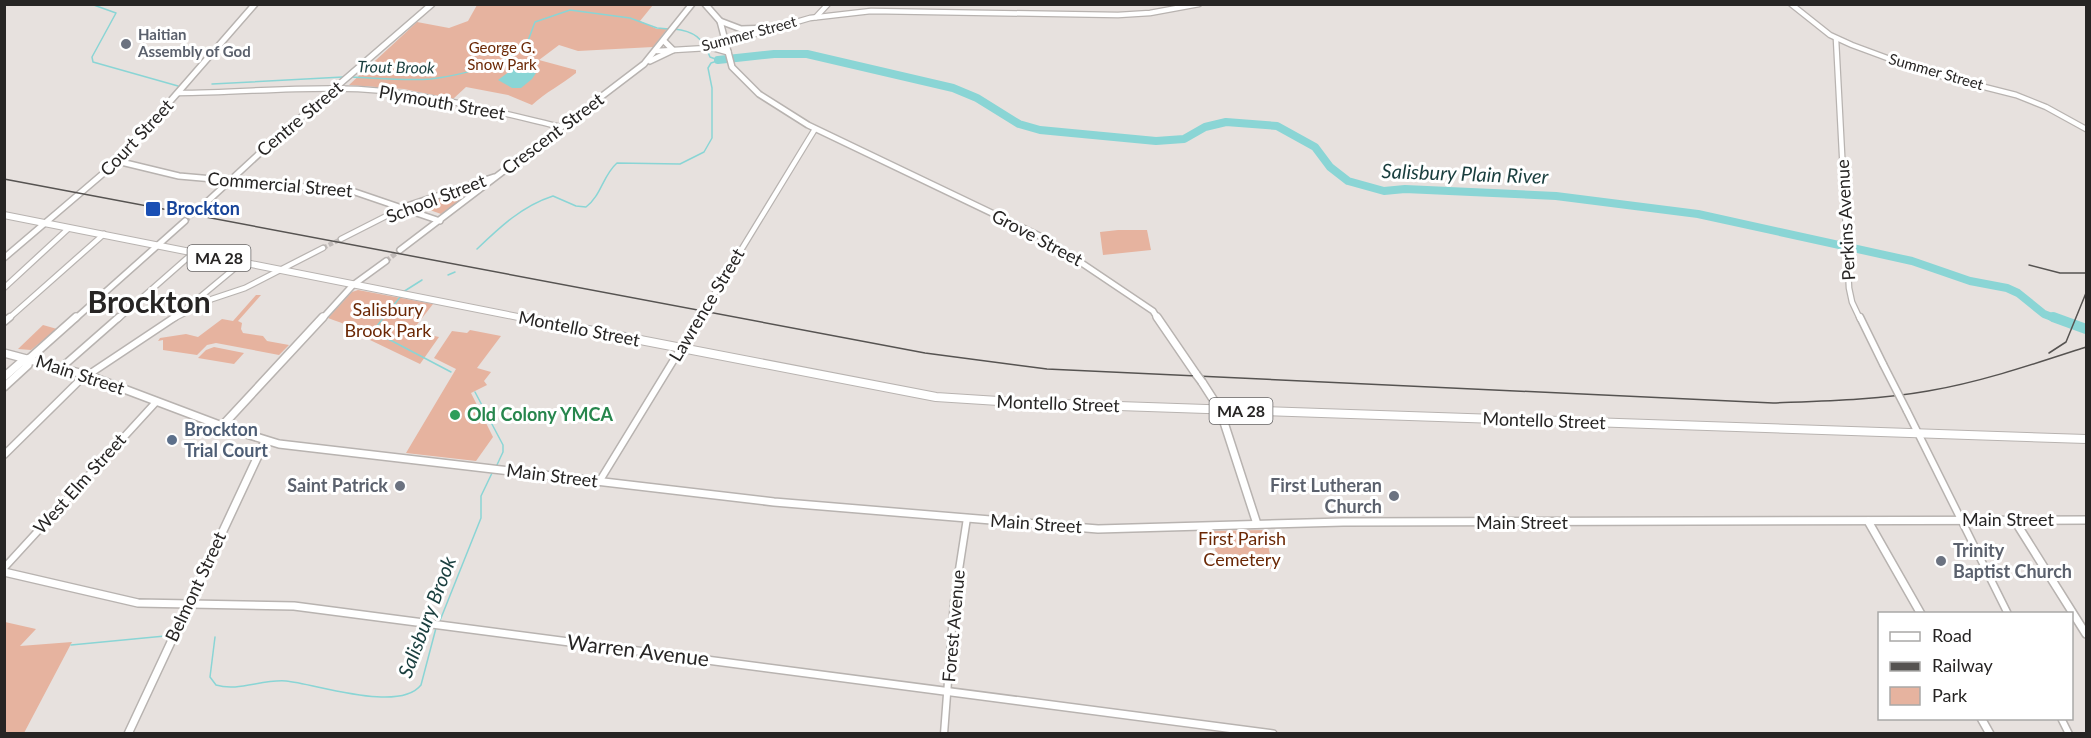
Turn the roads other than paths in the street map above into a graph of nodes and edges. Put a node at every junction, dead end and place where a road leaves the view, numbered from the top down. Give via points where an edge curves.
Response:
1 (255, 4) edge
2 (432, 4) edge
3 (692, 4) edge
4 (705, 4) edge
5 (828, 4) edge
6 (1199, 4) edge
7 (1791, 4) edge
8 (816, 17) junction
9 (720, 21) junction
10 (774, 28) junction
11 (1836, 39) junction
12 (664, 41) junction
13 (727, 42) junction
14 (710, 47) junction
15 (673, 50) junction
16 (657, 51) junction
17 (729, 57) junction
18 (644, 64) junction
19 (336, 89) junction
20 (178, 93) junction
21 (561, 127) junction
22 (815, 129) junction
23 (2086, 129) edge
24 (117, 162) junction
25 (499, 175) junction
26 (232, 181) junction
27 (404, 207) junction
28 (196, 212) tunnel mouth
29 (4, 215) edge
30 (185, 221) tunnel mouth
31 (440, 221) junction
32 (46, 223) junction
33 (69, 228) junction
34 (104, 234) junction
35 (341, 239) tunnel mouth
36 (159, 245) junction
37 (323, 248) tunnel mouth
38 (400, 250) tunnel mouth
39 (193, 254) junction
40 (4, 258) edge
41 (386, 261) tunnel mouth
42 (241, 262) junction
43 (279, 270) junction
44 (353, 285) junction
45 (4, 288) edge
46 (181, 313) junction
47 (4, 322) edge
48 (681, 349) junction
49 (4, 353) edge
50 (30, 358) junction
51 (62, 367) junction
52 (87, 375) junction
53 (4, 377) edge
54 (4, 387) edge
55 (156, 402) junction
56 (1220, 410) junction
57 (222, 426) junction
58 (1917, 433) junction
59 (2086, 439) edge
60 (264, 441) junction
61 (4, 455) edge
62 (599, 482) junction
63 (967, 518) junction
64 (1959, 520) junction
65 (2086, 520) edge
66 (1868, 521) junction
67 (2015, 521) junction
68 (1257, 524) junction
69 (4, 568) edge
70 (4, 572) edge
71 (189, 604) junction
72 (1920, 612) edge
73 (2007, 612) edge
74 (2072, 612) edge
75 (2073, 613) edge
76 (2086, 634) edge
77 (948, 692) junction
78 (1982, 720) edge
79 (2062, 720) edge
80 (128, 734) edge
81 (944, 734) edge
82 (1273, 734) edge
83 (1990, 734) edge
84 (2069, 734) edge

1 - 20 main road, Court Street
2 - 19 main road, Centre Street
3 - 12 main road, Crescent Street
4 - 9 main road
5 - 8 street
6 - 8 street, Summer Street via 1118,15 907,10
7 - 11 street, Summer Street
8 - 10 street, Summer Street
9 - 10 main road via 741,29
9 - 13 main road
10 - 13 street, Summer Street
11 - 23 street, Summer Street via 1925,72 2016,95
11 - 58 street, Perkins Avenue, bridge via 1852,302
12 - 15 main road
12 - 16 main road, Crescent Street
13 - 14 street, Summer Street
13 - 17 main road
14 - 15 street, Summer Street
14 - 17 main road
15 - 16 street, Summer Street
15 - 18 main road
16 - 18 main road, Crescent Street
17 - 22 main road, Grove Street via 735,72 759,94
18 - 21 main road, Crescent Street
19 - 20 street, Plymouth Street
19 - 21 street, Plymouth Street via 412,95
19 - 26 main road, Centre Street
20 - 24 main road, Court Street
21 - 25 main road, Crescent Street
22 - 48 street, Lawrence Street
22 - 56 main road, Grove Street, bridge via 1039,236 1081,261 1153,311
24 - 26 main road, Commercial Street via 179,176
24 - 32 main road, Court Street
25 - 27 main road, School Street
25 - 31 main road, Crescent Street
26 - 27 main road, Commercial Street via 333,188
26 - 28 main road, Centre Street
27 - 31 main road, Commercial Street
27 - 35 street, School Street
29 - 32 main road, MA 28
30 - 36 main road
31 - 38 main road, Crescent Street
32 - 33 main road, Montello Street / MA 28
32 - 40 main road, Court Street
33 - 34 main road, Montello Street / MA 28
33 - 45 street
34 - 36 main road, Montello Street / MA 28
34 - 47 street
36 - 39 main road, Montello Street / MA 28
36 - 50 main road
37 - 43 street
39 - 42 main road, Montello Street / MA 28
39 - 51 street
41 - 44 main road
42 - 43 main road, Montello Street / MA 28
42 - 46 street
43 - 44 main road, Montello Street / MA 28
43 - 46 street
44 - 48 main road, Montello Street / MA 28
44 - 57 main road
46 - 52 street
48 - 56 main road, Montello Street / MA 28 via 936,397
48 - 62 street, Lawrence Street
49 - 50 main road, Main Street
50 - 51 main road, Main Street
50 - 53 main road
50 - 54 main road
51 - 52 main road, Main Street
52 - 55 main road, Main Street
52 - 61 street
55 - 57 main road, Main Street
55 - 69 street, West Elm Street
56 - 58 main road, Montello Street / MA 28
56 - 68 main road, Grove Street
57 - 60 main road, Main Street
58 - 59 main road, Montello Street / MA 28
58 - 64 street, Perkins Avenue
60 - 62 main road, Main Street
60 - 71 main road, Belmont Street
62 - 63 main road, Main Street
63 - 68 main road, Main Street via 1098,529
63 - 77 street, Forest Avenue via 954,602
64 - 66 main road, Main Street
64 - 67 main road, Main Street
64 - 73 street, Perkins Avenue
65 - 67 main road, Main Street
66 - 68 main road, Main Street
66 - 72 main road
67 - 74 main road
70 - 71 main road, Warren Avenue via 138,603
71 - 77 main road, Warren Avenue via 294,606
71 - 80 main road, Belmont Street
75 - 76 main road
77 - 81 street, Forest Avenue
77 - 82 main road, Warren Avenue
78 - 83 main road
79 - 84 street

